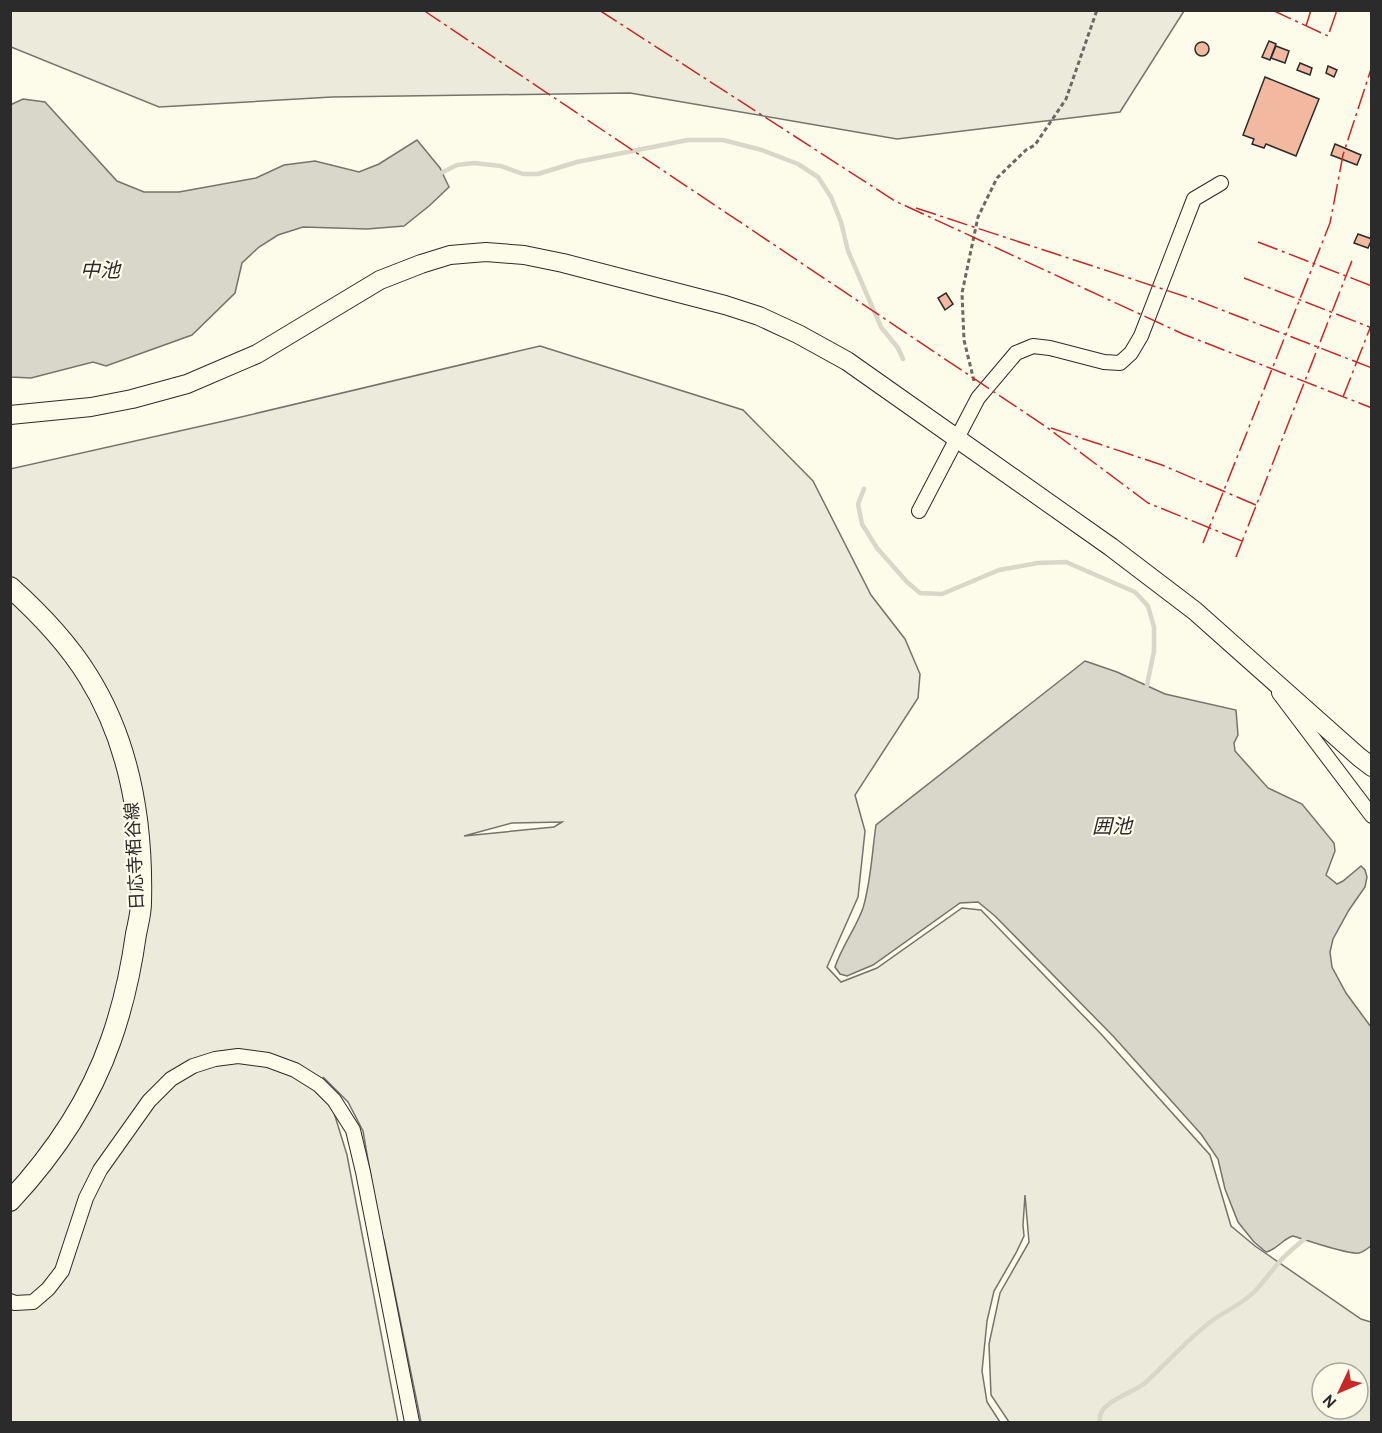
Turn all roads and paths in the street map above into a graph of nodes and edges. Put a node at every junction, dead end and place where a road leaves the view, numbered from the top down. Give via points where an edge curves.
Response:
1 (1097, 10) edge
2 (1221, 183) dead end
3 (978, 398) junction
4 (10, 416) edge
5 (958, 438) junction
6 (919, 511) dead end
7 (10, 587) edge
8 (1262, 670) junction
9 (1371, 767) edge
10 (1371, 816) edge
11 (10, 1201) edge
12 (10, 1301) edge
13 (412, 1422) edge

1 - 3 path via 1066,99 1035,145 997,178 978,217 962,293 964,340
2 - 3 street via 1194,199 1141,336 1120,363 1033,346 1016,353
3 - 5 street
4 - 5 street via 91,407 187,384 257,354 380,280 450,255 486,252 563,263 759,316 847,361
5 - 6 street
5 - 8 street via 1195,611
7 - 11 main road, 日応寺栢谷線 via 64,642 110,717 134,798 141,905 124,998 98,1072 74,1119
8 - 9 street
8 - 10 street
12 - 13 street via 33,1302 62,1271 86,1198 100,1170 149,1101 171,1079 215,1059 238,1056 268,1060 319,1085 353,1130

